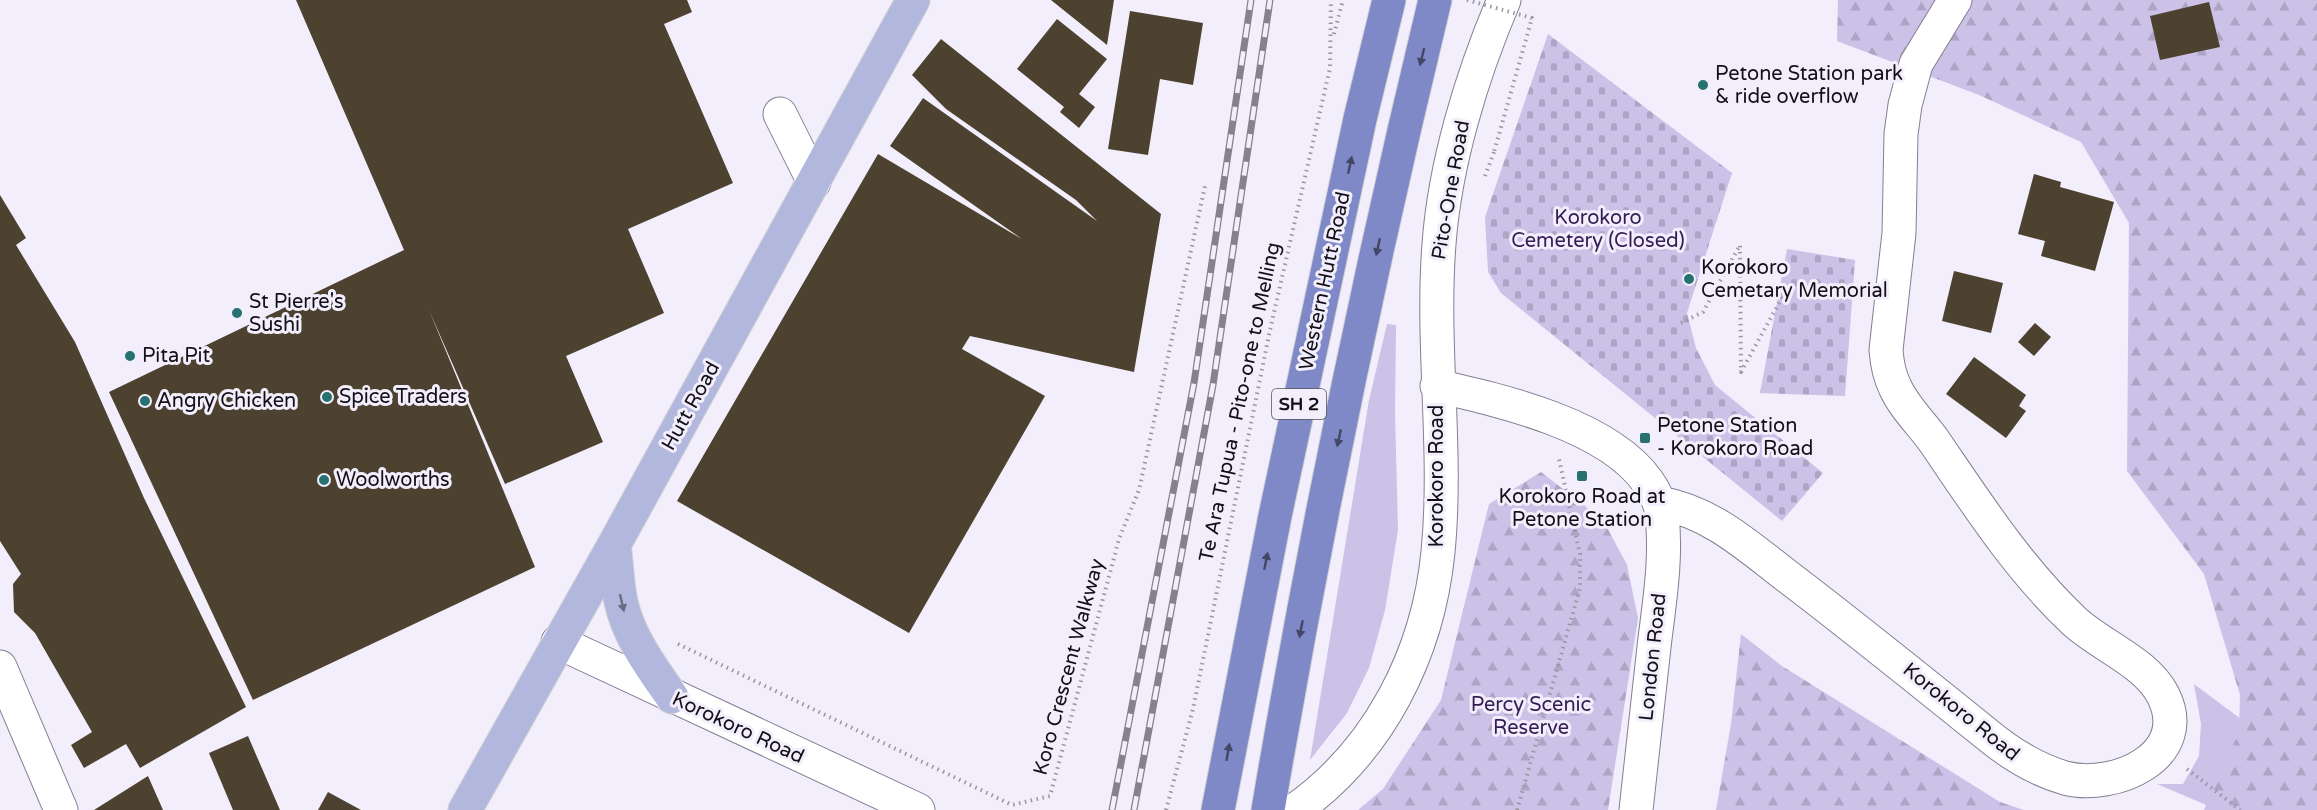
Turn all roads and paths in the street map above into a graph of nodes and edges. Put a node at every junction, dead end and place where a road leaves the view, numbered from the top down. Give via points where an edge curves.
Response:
1 (913, 0) edge
2 (1331, 0) edge
3 (1342, 0) edge
4 (1389, 0) edge
5 (1436, 0) edge
6 (1467, 0) edge
7 (1504, 0) edge
8 (1955, 0) edge
9 (1333, 41) junction
10 (780, 114) dead end
11 (1494, 152) dead end
12 (814, 182) junction
13 (1205, 186) dead end
14 (1785, 292) dead end
15 (1681, 323) dead end
16 (1437, 386) junction
17 (1550, 417) junction
18 (1659, 503) junction
19 (614, 545) junction
20 (627, 620) junction
21 (558, 642) junction
22 (0, 667) edge
23 (672, 697) junction
24 (2156, 754) junction
25 (1299, 807) edge
26 (61, 810) edge
27 (465, 810) edge
28 (918, 810) edge
29 (1166, 810) edge
30 (1218, 810) edge
31 (1268, 810) edge
32 (1517, 810) edge
33 (1636, 810) edge
34 (2240, 810) edge

1 - 12 main road, Hutt Road
2 - 9 path, Te Ara Tupua - Pito-one to Melling
3 - 9 path
30 -> 4 highway, Western Hutt Road / SH 2 via 1278,505
5 -> 31 highway, SH 2 via 1398,153 1334,461
6 - 11 path, bridge via 1532,18
7 - 16 street, Pito-One Road via 1474,78 1454,149 1439,241
8 - 24 street via 1916,64 1905,105 1887,366 1904,404 2026,568 2075,622 2152,680 2168,710 2164,742
9 - 29 path, Te Ara Tupua - Pito-one to Melling via 1195,698
10 - 12 street
12 - 19 main road, Hutt Road
13 - 20 path, Koro Crescent Walkway via 1140,490 1119,538 1050,796 1012,805
14 - 15 path via 1741,372 1740,245 1702,312
16 - 17 street, Korokoro Road
16 - 25 street, Korokoro Road via 1438,554 1420,638 1389,709 1364,744
17 - 18 street, Korokoro Road via 1618,452 1649,483
17 - 32 path via 1580,555 1580,588
18 - 24 street, Korokoro Road via 1684,507 1719,525 1886,651 2023,762 2067,779 2094,781 2129,774
18 - 33 street, London Road via 1662,568
19 -> 20 main road
19 - 21 main road, Hutt Road
20 - 23 main road via 644,657
21 - 23 street, Korokoro Road
21 - 27 main road, Hutt Road
22 - 26 street
23 - 28 street, Korokoro Road
24 - 34 path via 2187,769

